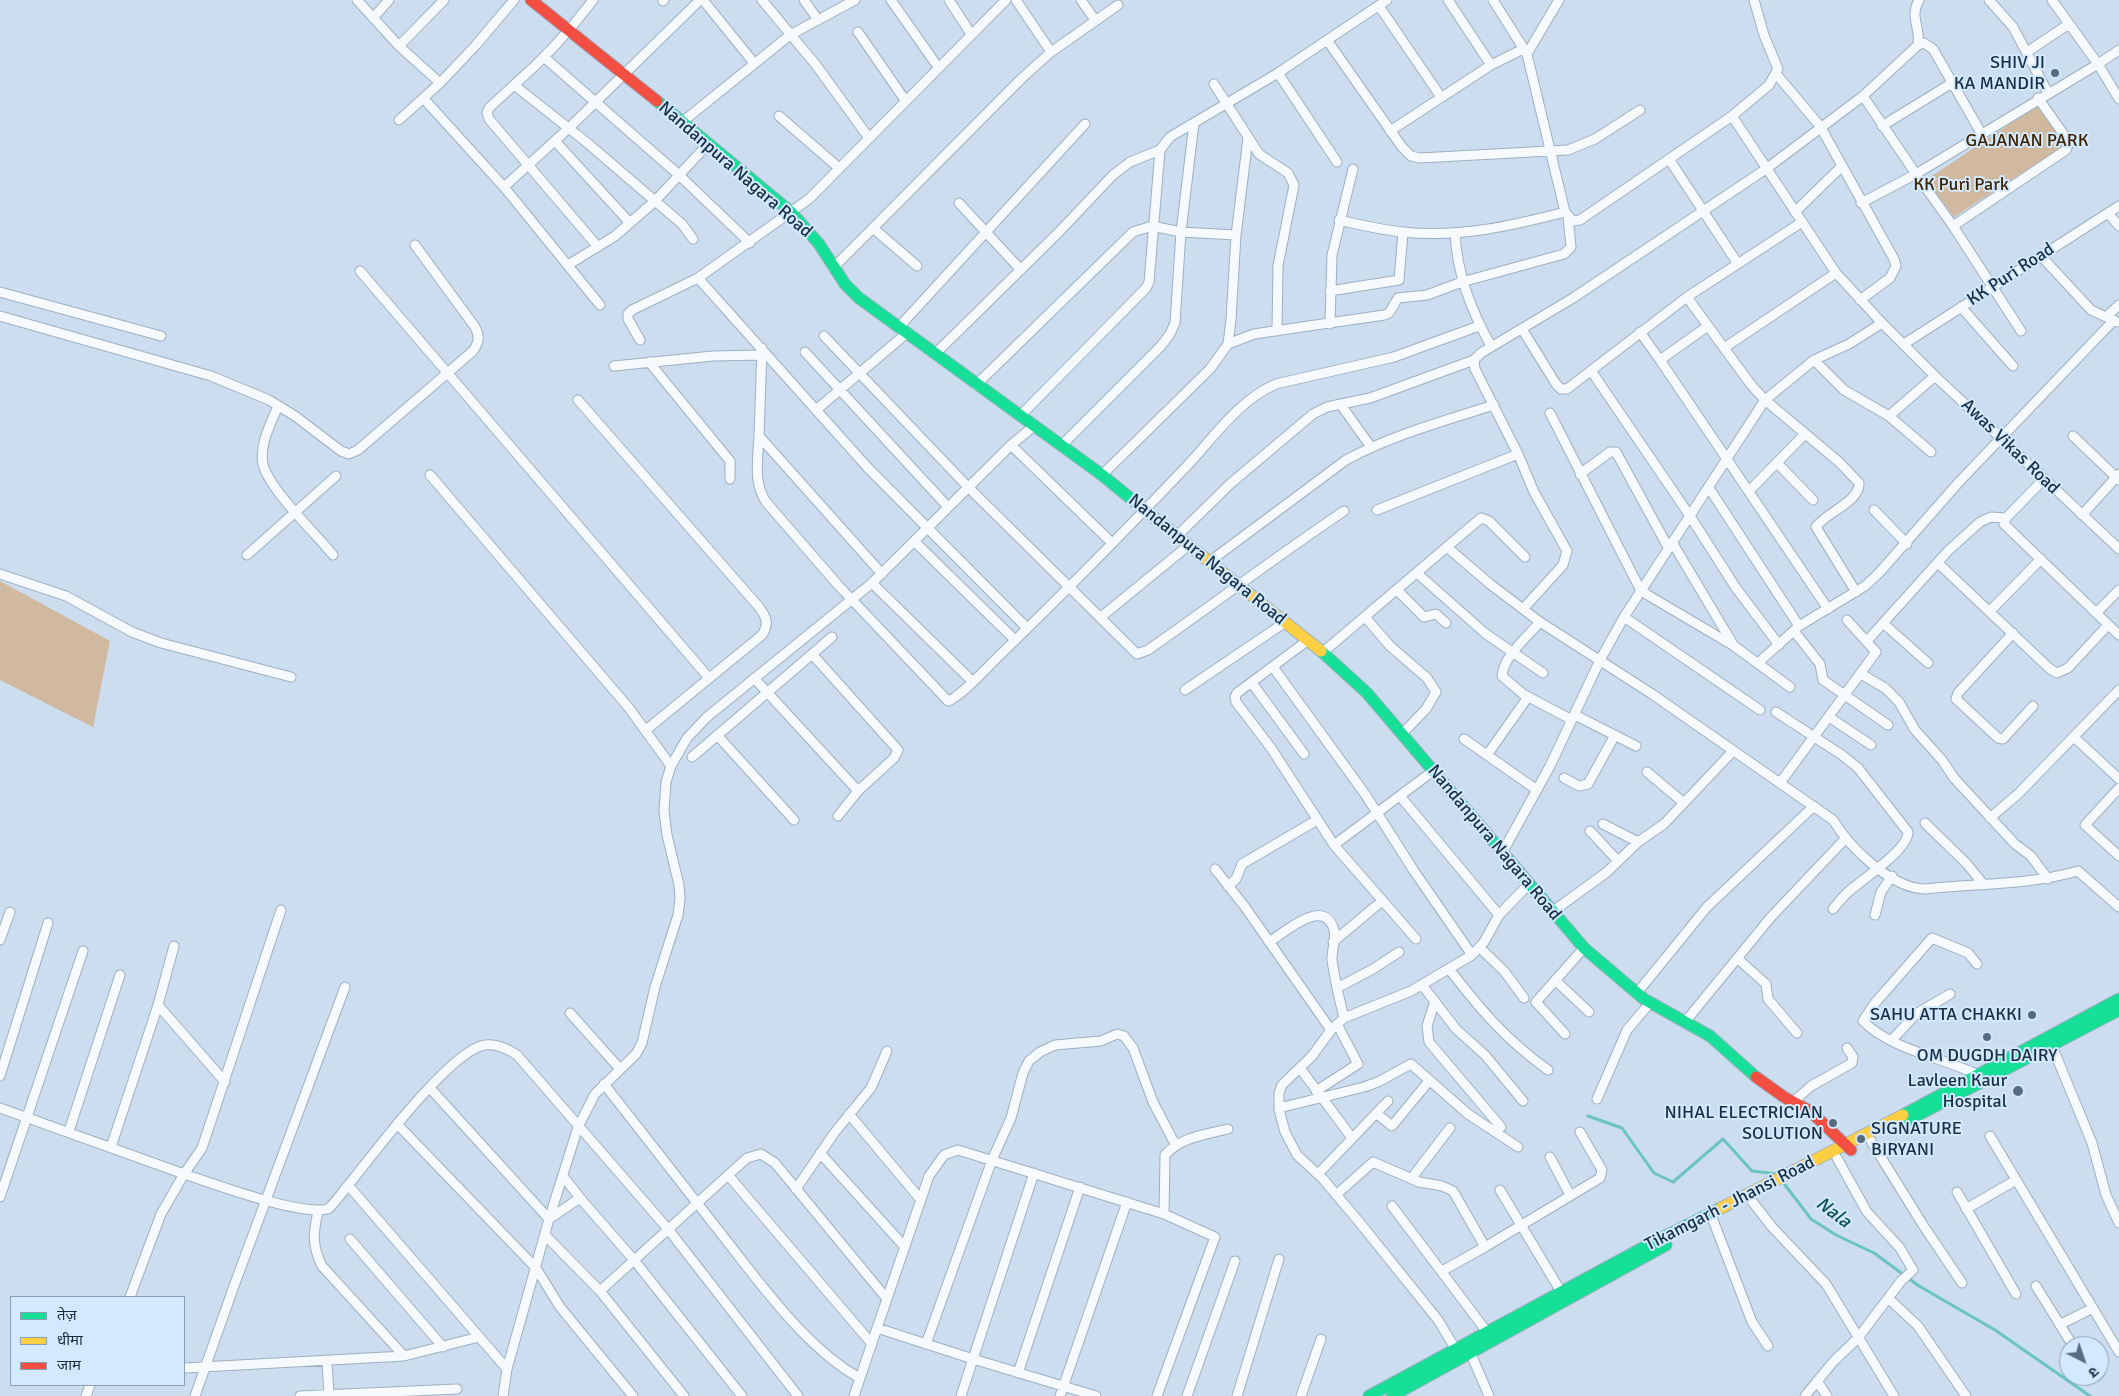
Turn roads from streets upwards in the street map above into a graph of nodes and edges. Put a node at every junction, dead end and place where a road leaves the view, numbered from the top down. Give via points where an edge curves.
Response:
1 (357, 0) edge
2 (389, 0) edge
3 (444, 0) edge
4 (514, 0) edge
5 (531, 0) edge
6 (593, 0) edge
7 (701, 0) edge
8 (762, 0) edge
9 (804, 0) edge
10 (855, 0) edge
11 (891, 0) edge
12 (949, 0) edge
13 (1006, 0) edge
14 (1016, 0) edge
15 (1081, 0) edge
16 (1387, 0) edge
17 (1448, 0) edge
18 (1492, 0) edge
19 (1560, 0) edge
20 (1754, 0) edge
21 (1919, 0) edge
22 (1989, 0) edge
23 (2052, 0) edge
24 (1118, 5) dead end
25 (1379, 6) junction
26 (373, 18) junction
27 (818, 20) junction
28 (1095, 20) junction
29 (2069, 24) junction
30 (570, 31) junction
31 (858, 32) dead end
32 (971, 34) junction
33 (790, 35) junction
34 (1327, 40) junction
35 (1918, 45) junction
36 (399, 46) junction
37 (2119, 50) edge
38 (1051, 52) junction
39 (1525, 52) junction
40 (2027, 52) junction
41 (545, 58) junction
42 (754, 63) junction
43 (1491, 64) junction
44 (2098, 64) junction
45 (938, 67) junction
46 (1278, 73) junction
47 (625, 74) junction
48 (1777, 74) junction
49 (440, 83) junction
50 (1952, 83) junction
51 (1214, 84) dead end
52 (514, 85) junction
53 (2048, 93) junction
54 (1863, 96) junction
55 (1441, 97) junction
56 (2038, 98) junction
57 (424, 99) junction
58 (2119, 99) edge
59 (596, 100) junction
60 (905, 100) junction
61 (1227, 103) junction
62 (1640, 110) dead end
63 (779, 116) dead end
64 (1732, 116) junction
65 (399, 120) dead end
66 (681, 122) junction
67 (1194, 122) junction
68 (1085, 124) dead end
69 (1820, 126) junction
70 (1882, 126) junction
71 (569, 128) junction
72 (1390, 131) junction
73 (1981, 133) junction
74 (869, 138) junction
75 (1248, 138) junction
76 (555, 141) junction
77 (708, 144) junction
78 (1160, 150) junction
79 (1548, 152) junction
80 (1669, 159) junction
81 (1337, 162) dead end
82 (529, 164) junction
83 (1841, 167) junction
84 (839, 168) junction
85 (1766, 168) junction
86 (1352, 169) dead end
87 (1916, 174) junction
88 (679, 175) junction
89 (504, 187) junction
90 (655, 201) junction
91 (959, 203) dead end
92 (1861, 203) junction
93 (2119, 206) edge
94 (1703, 210) junction
95 (1795, 212) junction
96 (2108, 213) junction
97 (792, 214) junction
98 (1566, 215) junction
99 (1339, 220) junction
100 (1802, 222) junction
101 (630, 223) junction
102 (1152, 226) junction
103 (1952, 226) junction
104 (2119, 226) edge
105 (873, 228) junction
106 (1181, 232) junction
107 (1403, 232) junction
108 (986, 233) junction
109 (1455, 234) junction
110 (1236, 235) junction
111 (693, 238) dead end
112 (750, 243) junction
113 (415, 245) dead end
114 (598, 247) junction
115 (2041, 256) junction
116 (1738, 264) junction
117 (568, 265) junction
118 (917, 266) dead end
119 (833, 268) junction
120 (1021, 270) junction
121 (360, 271) dead end
122 (1836, 273) junction
123 (698, 278) junction
124 (1462, 282) junction
125 (1992, 287) junction
126 (1330, 291) junction
127 (0, 292) edge
128 (1687, 297) junction
129 (1860, 300) junction
130 (600, 305) dead end
131 (2119, 305) edge
132 (1961, 307) junction
133 (0, 316) edge
134 (2113, 320) edge
135 (1330, 324) junction
136 (1882, 324) junction
137 (1479, 326) junction
138 (1708, 326) junction
139 (1522, 329) junction
140 (903, 330) junction
141 (1277, 331) junction
142 (2021, 331) dead end
143 (1640, 332) junction
144 (160, 336) dead end
145 (824, 336) dead end
146 (640, 340) dead end
147 (1228, 344) junction
148 (1904, 344) junction
149 (1491, 346) junction
150 (1724, 348) junction
151 (761, 351) junction
152 (805, 352) dead end
153 (936, 354) junction
154 (1474, 360) junction
155 (1660, 360) junction
156 (1814, 360) junction
157 (649, 362) junction
158 (614, 366) dead end
159 (2013, 366) dead end
160 (447, 372) junction
161 (1592, 372) junction
162 (859, 375) junction
163 (1935, 376) junction
164 (976, 385) junction
165 (840, 391) junction
166 (578, 400) dead end
167 (1765, 400) junction
168 (1341, 405) junction
169 (1494, 405) junction
170 (278, 406) junction
171 (816, 410) junction
172 (1550, 413) dead end
173 (1020, 416) junction
174 (1889, 416) junction
175 (1034, 426) junction
176 (1805, 434) junction
177 (759, 436) junction
178 (2073, 436) dead end
179 (2001, 438) junction
180 (1011, 445) junction
181 (1062, 445) junction
182 (1370, 447) junction
183 (1931, 452) dead end
184 (1518, 454) junction
185 (1727, 457) junction
186 (1777, 463) junction
187 (1580, 474) junction
188 (430, 475) dead end
189 (1102, 475) junction
190 (336, 476) dead end
191 (2118, 477) edge
192 (2044, 479) junction
193 (730, 480) dead end
194 (968, 487) junction
195 (1709, 488) junction
196 (1749, 491) junction
197 (1813, 500) dead end
198 (948, 507) junction
199 (1145, 509) junction
200 (296, 510) junction
201 (1377, 510) dead end
202 (1874, 510) dead end
203 (1344, 511) dead end
204 (1690, 516) junction
205 (2082, 516) junction
206 (2006, 518) junction
207 (927, 529) junction
208 (1177, 536) junction
209 (915, 542) junction
210 (1112, 543) junction
211 (1670, 544) junction
212 (1906, 544) junction
213 (1189, 546) junction
214 (1448, 548) junction
215 (2119, 549) edge
216 (247, 555) dead end
217 (334, 555) dead end
218 (1525, 557) dead end
219 (2041, 559) junction
220 (1209, 562) junction
221 (1938, 563) junction
222 (0, 574) edge
223 (882, 574) junction
224 (1418, 574) junction
225 (872, 583) junction
226 (1070, 586) junction
227 (1239, 587) junction
228 (2119, 590) edge
229 (1398, 591) junction
230 (1641, 591) junction
231 (1856, 592) junction
232 (853, 600) junction
233 (1523, 609) junction
234 (1828, 609) junction
235 (1990, 611) junction
236 (2096, 613) junction
237 (1101, 617) junction
238 (1624, 617) junction
239 (1366, 618) junction
240 (1847, 620) dead end
241 (1540, 622) junction
242 (1284, 623) junction
243 (1446, 623) dead end
244 (1883, 623) junction
245 (2108, 625) junction
246 (1027, 628) junction
247 (1797, 629) junction
248 (2013, 634) junction
249 (2119, 635) edge
250 (832, 637) dead end
251 (1015, 640) junction
252 (1307, 641) junction
253 (1866, 641) junction
254 (1779, 644) junction
255 (1734, 646) junction
256 (1322, 653) junction
257 (812, 654) junction
258 (1513, 654) junction
259 (1600, 660) junction
260 (1758, 663) junction
261 (1928, 663) dead end
262 (1273, 667) junction
263 (1543, 673) dead end
264 (1861, 674) junction
265 (291, 677) dead end
266 (709, 678) junction
267 (754, 678) junction
268 (972, 681) junction
269 (1252, 682) junction
270 (1790, 687) dead end
271 (1185, 690) dead end
272 (2119, 690) edge
273 (767, 692) junction
274 (1846, 696) junction
275 (1528, 697) junction
276 (2033, 706) dead end
277 (1760, 710) dead end
278 (1776, 712) dead end
279 (1829, 717) junction
280 (1574, 718) junction
281 (1888, 725) dead end
282 (646, 730) junction
283 (1402, 734) junction
284 (718, 735) junction
285 (1615, 735) junction
286 (1813, 736) junction
287 (2074, 738) junction
288 (1464, 739) dead end
289 (1872, 745) dead end
290 (1636, 746) dead end
291 (1733, 751) junction
292 (1304, 754) dead end
293 (1487, 755) junction
294 (692, 757) dead end
295 (670, 766) junction
296 (1433, 771) junction
297 (1648, 772) dead end
298 (1564, 778) dead end
299 (2119, 779) edge
300 (1780, 783) junction
301 (2119, 788) edge
302 (858, 790) junction
303 (1537, 790) junction
304 (1400, 796) junction
305 (1684, 804) junction
306 (1814, 806) junction
307 (1378, 812) junction
308 (838, 816) dead end
309 (1990, 818) junction
310 (794, 820) dead end
311 (1317, 820) junction
312 (1925, 822) dead end
313 (1603, 824) dead end
314 (1590, 831) dead end
315 (1846, 838) junction
316 (1638, 842) junction
317 (1334, 845) junction
318 (1502, 853) junction
319 (2119, 856) edge
320 (1618, 861) junction
321 (1215, 869) dead end
322 (1879, 869) junction
323 (1892, 876) junction
324 (2048, 879) junction
325 (1529, 884) junction
326 (1984, 885) junction
327 (1228, 886) junction
328 (1382, 901) junction
329 (2119, 907) edge
330 (1833, 909) dead end
331 (281, 910) dead end
332 (10, 912) dead end
333 (1552, 912) junction
334 (1498, 915) junction
335 (1875, 915) dead end
336 (48, 923) dead end
337 (1416, 939) dead end
338 (0, 940) edge
339 (1270, 942) junction
340 (1333, 942) junction
341 (174, 946) dead end
342 (1479, 947) junction
343 (1584, 948) junction
344 (83, 951) dead end
345 (1399, 952) dead end
346 (1472, 955) junction
347 (1737, 958) junction
348 (1977, 964) dead end
349 (1449, 969) junction
350 (120, 975) dead end
351 (1555, 980) junction
352 (1422, 985) junction
353 (345, 987) dead end
354 (1337, 988) junction
355 (1637, 993) junction
356 (1950, 994) dead end
357 (1524, 998) dead end
358 (2119, 999) edge
359 (1435, 1001) junction
360 (1650, 1003) junction
361 (158, 1005) junction
362 (2119, 1010) edge
363 (1590, 1012) dead end
364 (570, 1013) dead end
365 (1685, 1022) junction
366 (1337, 1024) junction
367 (1797, 1033) dead end
368 (1565, 1034) dead end
369 (1892, 1040) junction
370 (2052, 1046) junction
371 (1847, 1048) dead end
372 (887, 1051) dead end
373 (1300, 1068) junction
374 (620, 1069) junction
375 (1548, 1070) dead end
376 (1976, 1074) junction
377 (0, 1076) edge
378 (1429, 1080) junction
379 (225, 1082) junction
380 (604, 1084) junction
381 (1962, 1087) junction
382 (430, 1088) junction
383 (1319, 1094) junction
384 (1597, 1099) dead end
385 (1388, 1101) dead end
386 (1523, 1101) dead end
387 (1794, 1102) junction
388 (0, 1108) edge
389 (1279, 1108) junction
390 (1376, 1113) junction
391 (849, 1114) junction
392 (26, 1117) junction
393 (398, 1125) junction
394 (578, 1127) junction
395 (1501, 1127) dead end
396 (1450, 1128) dead end
397 (1228, 1129) dead end
398 (68, 1131) junction
399 (1580, 1132) dead end
400 (1990, 1136) dead end
401 (1352, 1138) junction
402 (1871, 1140) junction
403 (1175, 1144) junction
404 (111, 1147) junction
405 (1518, 1147) dead end
406 (1848, 1148) junction
407 (820, 1153) junction
408 (1550, 1157) dead end
409 (1837, 1158) junction
410 (992, 1160) junction
411 (1034, 1173) junction
412 (184, 1174) junction
413 (1318, 1174) junction
414 (728, 1175) junction
415 (1792, 1175) junction
416 (563, 1176) junction
417 (1411, 1179) junction
418 (2016, 1180) junction
419 (348, 1185) junction
420 (1770, 1186) junction
421 (1080, 1187) junction
422 (796, 1189) junction
423 (1500, 1190) dead end
424 (1957, 1192) dead end
425 (1336, 1194) junction
426 (1570, 1195) junction
427 (0, 1197) edge
428 (580, 1198) junction
429 (266, 1200) junction
430 (921, 1200) junction
431 (1751, 1200) junction
432 (698, 1202) junction
433 (1127, 1202) junction
434 (1392, 1206) dead end
435 (1966, 1209) junction
436 (318, 1212) junction
437 (1164, 1214) junction
438 (549, 1219) junction
439 (1714, 1220) junction
440 (2119, 1223) edge
441 (1521, 1224) junction
442 (668, 1229) junction
443 (545, 1235) junction
444 (350, 1239) dead end
445 (904, 1246) junction
446 (1485, 1247) junction
447 (1279, 1259) dead end
448 (634, 1260) junction
449 (1235, 1261) dead end
450 (536, 1268) junction
451 (1442, 1271) junction
452 (1962, 1283) dead end
453 (2036, 1286) dead end
454 (600, 1291) junction
455 (2016, 1294) dead end
456 (130, 1296) edge
457 (1564, 1296) junction
458 (888, 1298) junction
459 (1888, 1298) junction
460 (2093, 1308) junction
461 (2061, 1324) junction
462 (877, 1328) junction
463 (1487, 1332) junction
464 (2068, 1336) edge
465 (479, 1337) junction
466 (1858, 1338) junction
467 (1321, 1339) dead end
468 (872, 1344) junction
469 (926, 1344) junction
470 (1768, 1346) dead end
471 (443, 1347) junction
472 (1456, 1349) junction
473 (2119, 1352) edge
474 (404, 1356) junction
475 (1466, 1357) junction
476 (973, 1359) junction
477 (327, 1362) junction
478 (185, 1368) edge
479 (205, 1368) junction
480 (507, 1369) junction
481 (1018, 1373) junction
482 (860, 1378) junction
483 (1817, 1381) junction
484 (1063, 1386) junction
485 (456, 1389) dead end
486 (329, 1395) edge
487 (195, 1396) edge
488 (300, 1396) edge
489 (503, 1396) edge
490 (633, 1396) edge
491 (684, 1396) edge
492 (742, 1396) edge
493 (798, 1396) edge
494 (854, 1396) edge
495 (961, 1396) edge
496 (1060, 1396) edge
497 (1096, 1396) edge
498 (1157, 1396) edge
499 (1188, 1396) edge
500 (1237, 1396) edge
501 (1301, 1396) edge
502 (1369, 1396) edge
503 (1392, 1396) edge
504 (1489, 1396) edge
505 (1805, 1396) edge
506 (1827, 1396) edge
507 (1894, 1396) edge
508 (1966, 1396) edge

1 - 26 street
2 - 26 street
3 - 36 street
4 - 49 street
5 - 30 street, Nandanpura Nagara Road
6 - 30 street
7 - 42 street
7 - 47 street
8 - 33 street
9 - 27 street
10 - 27 street
11 - 45 street
12 - 32 street
13 - 32 street
14 - 38 street
15 - 28 street
16 - 25 street
17 - 43 street
18 - 39 street
19 - 39 street
20 - 48 street
21 - 35 street via 1914,13
22 - 40 street via 2013,27
23 - 29 street
24 - 28 street
25 - 34 street
25 - 55 street
26 - 36 street
27 - 33 street
28 - 38 street
29 - 40 street
29 - 44 street
30 - 41 street
30 - 47 street, Nandanpura Nagara Road
31 - 60 street
32 - 45 street
33 - 42 street
33 - 74 street
34 - 46 street
34 - 72 street
35 - 50 street via 1924,43 1933,49
35 - 54 street
36 - 49 street
37 - 44 street
38 - 105 street
39 - 43 street
39 - 79 street
40 - 53 street
41 - 52 street
41 - 59 street
42 - 66 street
43 - 55 street
44 - 53 street
44 - 58 street
45 - 60 street
46 - 61 street
46 - 81 street
47 - 59 street
47 - 66 street, Nandanpura Nagara Road
48 - 64 street via 1769,86
48 - 69 street
49 - 57 street
50 - 70 street
50 - 73 street
51 - 61 street
52 - 71 street
52 - 82 street via 487,113
53 - 56 street
54 - 69 street
54 - 70 street
55 - 72 street
56 - 73 street
56 - 103 street via 2067,139 2066,150
57 - 65 street
57 - 89 street
59 - 71 street
59 - 88 street
60 - 74 street
61 - 67 street
61 - 75 street
62 - 79 street via 1582,146
63 - 84 street
64 - 80 street
64 - 85 street, Awas Vikas Road
66 - 77 street, Nandanpura Nagara Road
67 - 78 street via 1170,137
67 - 106 street
68 - 108 street
69 - 83 street
69 - 85 street
70 - 87 street
71 - 76 street
71 - 90 street
72 - 79 street via 1410,156 1420,158
73 - 87 street
74 - 84 street
75 - 110 street
75 - 141 street via 1267,162 1288,174 1294,185 1278,266
76 - 82 street
76 - 101 street
77 - 88 street
77 - 97 street, Nandanpura Nagara Road
78 - 102 street
78 - 120 street via 1130,162 1113,175
79 - 98 street
80 - 94 street
80 - 98 street via 1580,220 1573,221
82 - 89 street
82 - 114 street
83 - 92 street
83 - 95 street
84 - 97 street
85 - 94 street
85 - 95 street, Awas Vikas Road
86 - 99 street
87 - 92 street
87 - 103 street
88 - 90 street
88 - 112 street
89 - 117 street
90 - 101 street
90 - 111 street
91 - 108 street
92 - 129 street via 1896,266 1890,278
93 - 96 street, KK Puri Road
94 - 116 street
94 - 139 street via 1627,263
95 - 100 street, Awas Vikas Road
96 - 104 street
96 - 115 street, KK Puri Road
97 - 112 street
97 - 119 street, Nandanpura Nagara Road via 820,244
98 - 109 street
98 - 124 street via 1572,243 1564,254
99 - 107 street
99 - 126 street via 1332,255
100 - 116 street
100 - 122 street, Awas Vikas Road
101 - 114 street
102 - 106 street
102 - 164 street via 1140,228 1127,236
102 - 173 street via 1149,282 1142,295
103 - 125 street
105 - 118 street
105 - 119 street
106 - 110 street
106 - 181 street via 1175,323 1170,334
107 - 109 street
107 - 126 street via 1398,280
108 - 120 street
108 - 140 street
109 - 124 street
110 - 147 street
112 - 123 street
113 - 160 street via 479,334 479,342 473,351
114 - 117 street
115 - 125 street, KK Puri Road
115 - 134 street via 2091,310
116 - 128 street
117 - 130 street
119 - 140 street, Nandanpura Nagara Road via 859,298
120 - 153 street
121 - 160 street
122 - 129 street, Awas Vikas Road
122 - 150 street
123 - 146 street via 628,314
123 - 151 street
124 - 135 street via 1427,295 1398,298 1384,316
124 - 137 street
125 - 132 street, KK Puri Road
125 - 142 street
126 - 135 street
127 - 144 street
128 - 138 street
128 - 143 street
129 - 136 street, Awas Vikas Road
131 - 134 street
132 - 148 street, KK Puri Road
132 - 159 street
133 - 170 street via 210,376
134 - 179 street
135 - 141 street
136 - 148 street, Awas Vikas Road
136 - 156 street
137 - 149 street
137 - 199 street via 1394,357 1276,384 1258,392 1241,406
138 - 150 street
138 - 155 street
139 - 149 street
139 - 161 street via 1561,389 1567,390
140 - 153 street, Nandanpura Nagara Road
140 - 162 street
141 - 147 street via 1241,337
143 - 155 street
143 - 161 street
145 - 162 street
147 - 189 street via 1210,369
148 - 163 street, Awas Vikas Road
149 - 154 street
150 - 167 street
151 - 157 street
151 - 171 street
151 - 177 street
152 - 165 street
153 - 164 street, Nandanpura Nagara Road
154 - 168 street
154 - 169 street via 1475,369
155 - 185 street
156 - 167 street
156 - 174 street via 1836,385
157 - 158 street
157 - 193 street via 730,461
160 - 170 street via 358,450 349,454
160 - 266 street
161 - 204 street
162 - 165 street
162 - 194 street
163 - 174 street
163 - 179 street, Awas Vikas Road
164 - 173 street, Nandanpura Nagara Road
165 - 171 street
165 - 198 street
166 - 266 street via 765,615 767,628 762,635
167 - 176 street
167 - 185 street
168 - 182 street
168 - 208 street via 1313,414 1230,484
169 - 182 street
169 - 184 street
170 - 200 street via 263,447 263,464 270,481
171 - 207 street
172 - 187 street
173 - 175 street, Nandanpura Nagara Road
174 - 183 street
175 - 180 street
175 - 181 street, Nandanpura Nagara Road
176 - 186 street
176 - 231 street via 1859,482 1857,490 1844,505 1816,527
177 - 223 street
177 - 232 street via 758,490
178 - 191 street
179 - 192 street, Awas Vikas Road
179 - 212 street
180 - 194 street
180 - 210 street
181 - 189 street, Nandanpura Nagara Road
182 - 220 street via 1330,472
184 - 201 street
184 - 233 street via 1534,492 1568,551 1563,565
185 - 195 street
185 - 196 street
186 - 196 street
186 - 197 street
187 - 211 street via 1610,452 1616,452
187 - 230 street
188 - 282 street
189 - 199 street, Nandanpura Nagara Road
190 - 200 street
191 - 205 street
192 - 205 street, Awas Vikas Road
192 - 206 street
194 - 198 street
194 - 226 street
195 - 204 street
195 - 247 street
196 - 234 street
198 - 207 street
199 - 208 street, Nandanpura Nagara Road
199 - 210 street
200 - 216 street
200 - 217 street
202 - 212 street
203 - 227 street via 1261,567
204 - 211 street
204 - 254 street via 1736,588
205 - 215 street, Awas Vikas Road
206 - 219 street via 2004,524 2008,529
206 - 221 street via 1985,519
207 - 209 street
207 - 246 street
208 - 213 street, Nandanpura Nagara Road
209 - 223 street
209 - 251 street
210 - 226 street
211 - 230 street
211 - 255 street
212 - 231 street via 1880,574
213 - 220 street, Nandanpura Nagara Road
213 - 237 street
214 - 218 street via 1476,521 1484,518
214 - 224 street
214 - 233 street
219 - 235 street
219 - 236 street
220 - 227 street, Nandanpura Nagara Road
221 - 235 street
221 - 244 street
222 - 265 street via 66,596 132,632 162,644
223 - 225 street
224 - 229 street
224 - 258 street
225 - 232 street
225 - 268 street
226 - 237 street
226 - 246 street
227 - 237 street via 1142,653 1132,651
227 - 242 street, Nandanpura Nagara Road
228 - 236 street
229 - 239 street
229 - 243 street via 1424,617 1436,614
230 - 238 street
230 - 255 street
231 - 234 street
232 - 267 street
232 - 268 street via 945,699 953,699
233 - 241 street
234 - 247 street
235 - 248 street
236 - 245 street
238 - 259 street
238 - 277 street
239 - 256 street
239 - 283 street via 1390,646 1427,678 1436,692 1426,710
240 - 253 street
241 - 258 street
241 - 259 street
242 - 252 street, Nandanpura Nagara Road
242 - 271 street
244 - 253 street
244 - 261 street
245 - 248 street via 2068,668 2057,673
245 - 249 street
246 - 251 street
247 - 254 street
247 - 274 street via 1820,664 1823,680
248 - 276 street via 1956,699 2003,739
250 - 257 street
251 - 268 street
252 - 256 street, Nandanpura Nagara Road
252 - 262 street
253 - 264 street via 1876,652
254 - 260 street
255 - 260 street
256 - 283 street, Nandanpura Nagara Road via 1367,693
257 - 273 street
257 - 302 street via 898,750 894,758
258 - 263 street
258 - 275 street via 1503,669 1503,678
259 - 280 street
259 - 291 street
260 - 270 street
262 - 269 street
262 - 307 street
264 - 274 street
264 - 309 street via 1885,688 1899,702 1915,730
266 - 282 street
267 - 273 street
267 - 295 street via 707,717 687,738
269 - 292 street
269 - 311 street via 1237,693 1236,702 1271,748
272 - 287 street
273 - 284 street
273 - 302 street
274 - 279 street
274 - 281 street
275 - 280 street
275 - 293 street
278 - 286 street
279 - 286 street
279 - 289 street
280 - 285 street
280 - 303 street
282 - 295 street
283 - 296 street, Nandanpura Nagara Road
284 - 294 street
284 - 310 street
285 - 290 street
285 - 298 street via 1588,784 1579,786
286 - 300 street
286 - 322 street via 1858,768 1908,832 1905,842
287 - 299 street
287 - 309 street
288 - 293 street
291 - 300 street
291 - 305 street
293 - 303 street
295 - 374 street via 664,811 678,881 678,915 654,987 642,1043 636,1054
296 - 304 street
296 - 318 street, Nandanpura Nagara Road
297 - 305 street
300 - 306 street
301 - 319 street via 2085,825
302 - 308 street
303 - 318 street
304 - 307 street
304 - 334 street
305 - 316 street via 1664,824
306 - 315 street via 1833,820
306 - 355 street via 1707,907
307 - 317 street
307 - 346 street
309 - 324 street via 2031,856
311 - 317 street
311 - 327 street via 1242,864 1236,879
312 - 326 street
313 - 316 street
314 - 320 street
315 - 322 street
315 - 347 street via 1786,899
316 - 320 street
317 - 328 street
318 - 325 street, Nandanpura Nagara Road
320 - 333 street
321 - 327 street
322 - 323 street
322 - 330 street via 1855,886
323 - 326 street via 1912,888
323 - 335 street via 1881,892
324 - 326 street
324 - 329 street via 2078,870
325 - 333 street, Nandanpura Nagara Road
325 - 334 street
327 - 339 street
328 - 337 street
328 - 340 street
331 - 379 street
332 - 338 street
333 - 343 street, Nandanpura Nagara Road
334 - 342 street
336 - 377 street
339 - 340 street via 1309,917 1322,915 1334,927
339 - 366 street
340 - 354 street via 1332,960
341 - 361 street
342 - 346 street
342 - 357 street via 1504,971
343 - 351 street
343 - 355 street, Nandanpura Nagara Road
344 - 392 street
345 - 354 street
346 - 349 street
347 - 365 street
347 - 367 street via 1766,984 1768,1000
348 - 369 street via 1968,954 1942,941 1932,938 1927,942 1863,1021 1881,1036
349 - 352 street
349 - 375 street via 1501,1033
350 - 398 street
351 - 363 street
351 - 368 street via 1538,998 1536,1005
352 - 359 street
352 - 366 street
353 - 429 street
354 - 366 street
355 - 360 street, Nandanpura Nagara Road
356 - 369 street via 1916,1014
358 - 376 street, Tikamgarh - Jhansi Road
359 - 386 street via 1456,1029 1485,1055
359 - 395 street via 1427,1026 1429,1042
360 - 365 street, Nandanpura Nagara Road
360 - 384 street via 1624,1035
361 - 379 street
361 - 404 street
362 - 370 street
364 - 374 street
365 - 387 street, Nandanpura Nagara Road via 1710,1036 1745,1068
366 - 373 street
366 - 383 street via 1358,1064
369 - 376 street
370 - 381 street
370 - 440 street via 2092,1143 2106,1195
371 - 387 street via 1854,1059 1852,1063 1811,1086
372 - 391 street via 871,1088
373 - 383 street
373 - 389 street via 1282,1085
374 - 380 street
376 - 381 street, Tikamgarh - Jhansi Road
378 - 383 street via 1409,1064 1378,1082
378 - 390 street via 1392,1126
378 - 405 street via 1468,1114
379 - 412 street via 202,1148
380 - 394 street via 588,1105
380 - 432 street
381 - 402 street
381 - 406 street, Tikamgarh - Jhansi Road
382 - 393 street
382 - 394 street via 456,1061 473,1049 486,1044 505,1047 517,1055
382 - 438 street
383 - 389 street
383 - 401 street
385 - 390 street
387 - 406 street, Nandanpura Nagara Road via 1810,1111
388 - 392 street
389 - 413 street via 1285,1132 1297,1155
390 - 401 street
391 - 407 street
391 - 430 street
392 - 398 street
392 - 427 street
393 - 419 street
393 - 450 street
394 - 416 street
394 - 442 street
396 - 417 street
397 - 403 street
398 - 404 street
399 - 426 street via 1603,1174 1597,1181
400 - 418 street
401 - 413 street
402 - 406 street
402 - 452 street
403 - 410 street via 1153,1102 1133,1048 1124,1036 1117,1034 1096,1042 1055,1045 1029,1061 1011,1118
403 - 437 street via 1164,1155
404 - 412 street
406 - 409 street
406 - 415 street, Tikamgarh - Jhansi Road
407 - 422 street
407 - 445 street
408 - 426 street
409 - 415 street
409 - 459 street via 1866,1212 1900,1248 1913,1270
410 - 411 street
410 - 430 street via 958,1150 944,1155 929,1176
410 - 469 street
411 - 421 street
411 - 476 street
412 - 429 street
412 - 456 street via 158,1221
413 - 425 street
414 - 422 street via 747,1158 761,1154 775,1163
414 - 432 street
414 - 468 street
415 - 420 street
416 - 428 street
416 - 438 street
417 - 425 street via 1373,1162
417 - 446 street via 1453,1191
418 - 435 street
418 - 460 street
419 - 436 street via 328,1210
419 - 465 street
420 - 431 street
420 - 457 street, Tikamgarh - Jhansi Road
421 - 433 street
421 - 481 street
422 - 458 street
423 - 441 street
424 - 435 street
425 - 472 street via 1438,1320
426 - 441 street
428 - 438 street
428 - 448 street
429 - 436 street
429 - 479 street
430 - 445 street
431 - 439 street
431 - 466 street via 1826,1284
432 - 442 street
432 - 482 street via 794,1322 826,1355
433 - 437 street
433 - 484 street
434 - 451 street
435 - 455 street
436 - 474 street via 313,1233 314,1249 322,1266
437 - 498 street via 1215,1236
438 - 443 street
439 - 457 street
439 - 470 street via 1752,1322
441 - 446 street
441 - 457 street
442 - 448 street
442 - 493 street
443 - 450 street
443 - 454 street
444 - 471 street
445 - 458 street
446 - 451 street
447 - 500 street
448 - 454 street
448 - 492 street
449 - 499 street
450 - 480 street
450 - 490 street via 560,1307
451 - 463 street
453 - 461 street
454 - 491 street
457 - 463 street, Tikamgarh - Jhansi Road
457 - 475 street
458 - 462 street
459 - 466 street
459 - 508 street via 1918,1326
460 - 461 street
460 - 473 street
461 - 464 street
462 - 468 street
462 - 469 street
463 - 472 street, Tikamgarh - Jhansi Road
465 - 471 street
465 - 480 street
466 - 483 street
466 - 507 street
467 - 501 street
468 - 482 street
469 - 476 street
471 - 474 street
472 - 475 street
472 - 502 street, Tikamgarh - Jhansi Road
474 - 477 street
475 - 503 street
475 - 504 street
476 - 481 street
476 - 495 street
477 - 479 street
477 - 486 street
478 - 479 street
479 - 487 street
480 - 489 street
481 - 484 street
482 - 494 street
483 - 505 street
483 - 506 street
484 - 496 street
484 - 497 street
485 - 486 street
486 - 488 street

